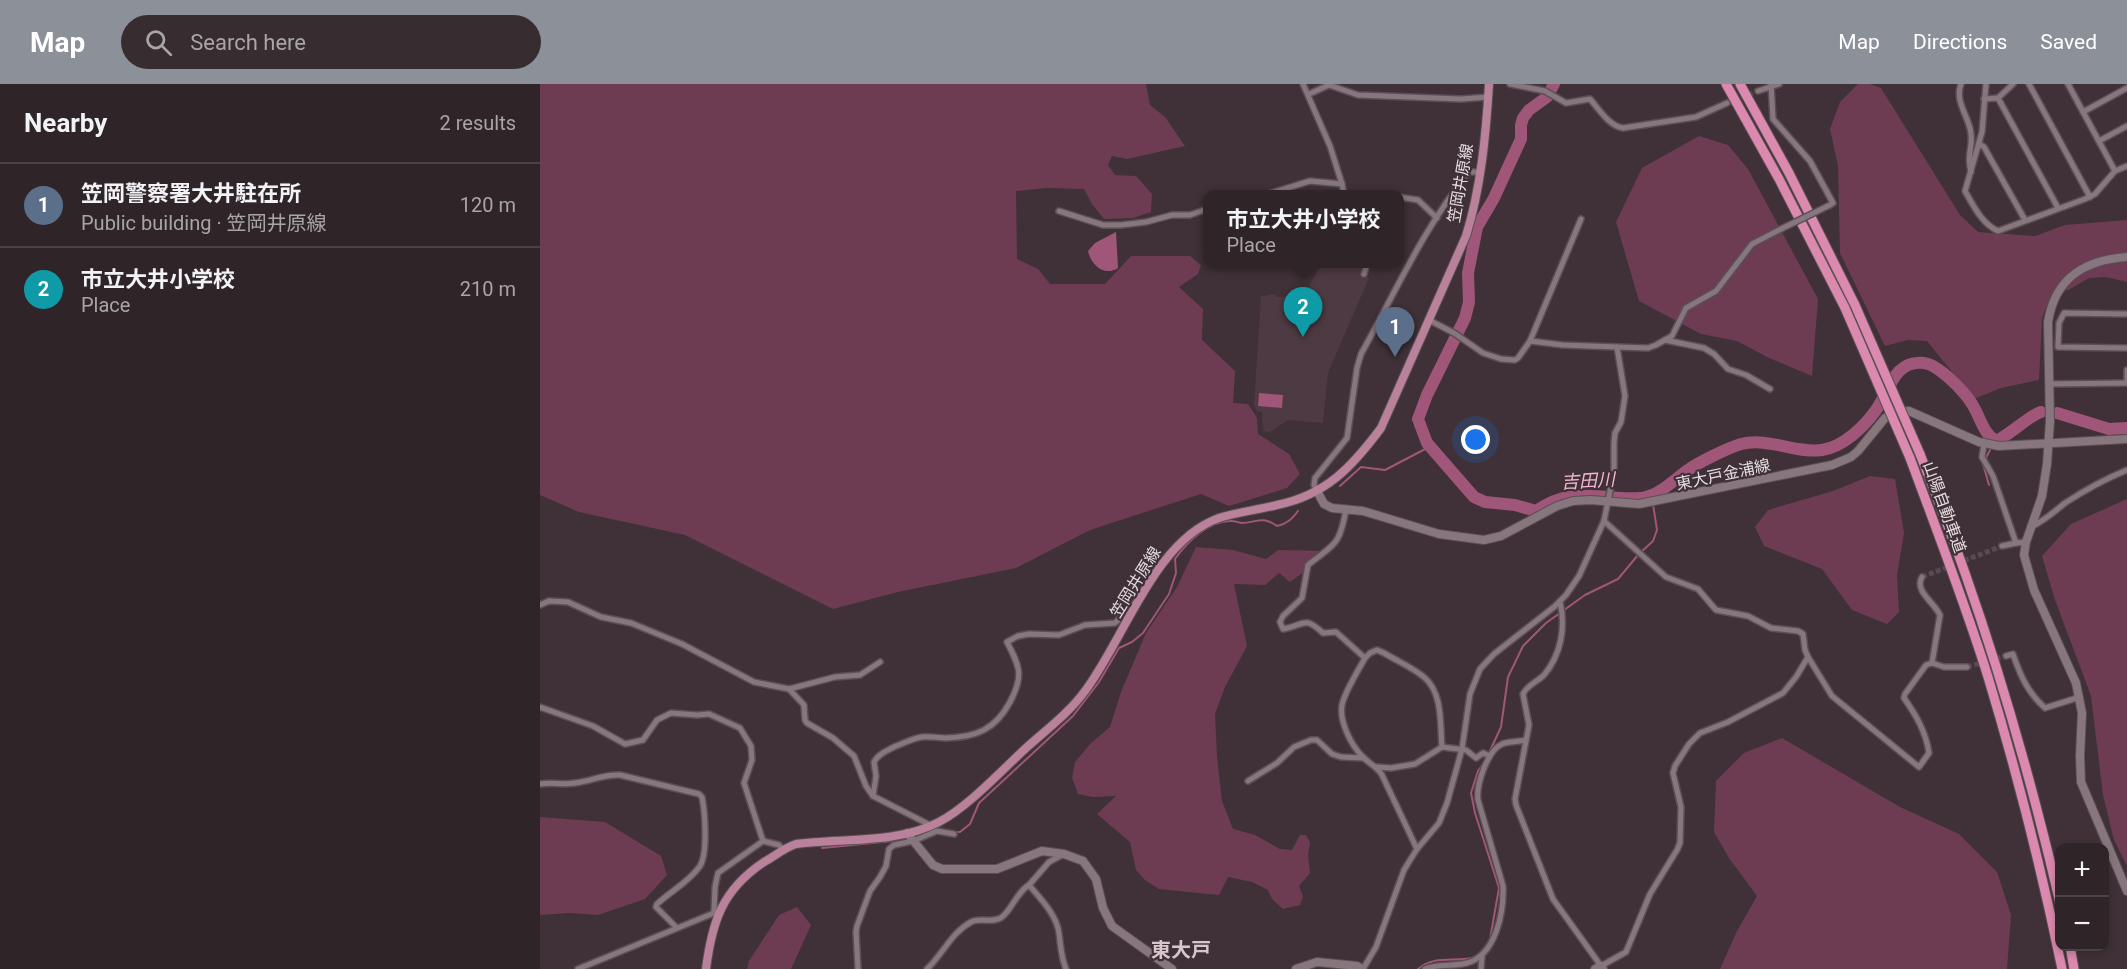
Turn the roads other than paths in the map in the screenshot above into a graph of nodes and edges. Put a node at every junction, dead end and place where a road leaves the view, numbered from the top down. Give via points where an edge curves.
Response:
1 (1303, 84) edge
2 (1489, 84) edge
3 (1510, 84) edge
4 (1726, 84) edge
5 (1740, 84) edge
6 (1779, 84) edge
7 (1961, 84) edge
8 (1986, 84) edge
9 (2013, 84) edge
10 (2029, 84) edge
11 (2068, 84) edge
12 (1771, 85) edge
13 (2127, 88) edge
14 (1758, 91) tunnel mouth
15 (1308, 94) junction
16 (1488, 97) junction
17 (1998, 98) junction
18 (1984, 99) junction
19 (1727, 103) tunnel mouth
20 (2083, 112) junction
21 (2127, 126) edge
22 (2099, 141) junction
23 (1979, 144) junction
24 (2127, 166) edge
25 (2115, 171) junction
26 (1479, 172) junction
27 (1971, 174) junction
28 (1342, 184) junction
29 (1283, 190) edge
30 (1343, 190) edge
31 (2090, 197) junction
32 (1404, 198) edge
33 (2058, 208) junction
34 (1203, 210) edge
35 (1059, 211) dead end
36 (1437, 218) junction
37 (1581, 219) dead end
38 (2025, 220) junction
39 (2127, 257) edge
40 (1366, 268) edge
41 (1364, 274) dead end
42 (2127, 314) edge
43 (1429, 320) junction
44 (1665, 340) junction
45 (1530, 341) junction
46 (1617, 347) junction
47 (2127, 348) edge
48 (2127, 370) edge
49 (2127, 383) edge
50 (2050, 384) junction
51 (1770, 388) dead end
52 (2127, 439) edge
53 (2048, 442) junction
54 (1984, 444) junction
55 (2127, 470) edge
56 (1317, 491) junction
57 (1608, 498) junction
58 (1346, 510) junction
59 (1604, 521) junction
60 (2031, 528) junction
61 (2026, 542) junction
62 (2016, 543) junction
63 (2002, 546) tunnel mouth
64 (1922, 577) dead end
65 (1139, 601) junction
66 (540, 605) edge
67 (1561, 605) junction
68 (2006, 656) dead end
69 (1808, 657) junction
70 (1365, 658) junction
71 (880, 662) dead end
72 (1932, 663) junction
73 (1967, 667) tunnel mouth
74 (789, 690) junction
75 (2080, 697) junction
76 (540, 707) edge
77 (1526, 740) junction
78 (1442, 747) junction
79 (1462, 749) junction
80 (1489, 755) junction
81 (1364, 758) junction
82 (1377, 767) junction
83 (1248, 782) dead end
84 (540, 784) edge
85 (873, 795) junction
86 (930, 825) junction
87 (907, 833) junction
88 (954, 834) dead end
89 (763, 841) junction
90 (913, 841) junction
91 (783, 849) junction
92 (1417, 849) junction
93 (1064, 854) junction
94 (1029, 885) junction
95 (2127, 891) edge
96 (2059, 897) edge
97 (716, 914) junction
98 (676, 927) junction
99 (2071, 951) edge
100 (1482, 956) junction
101 (1600, 968) edge
102 (578, 969) edge
103 (706, 969) edge
104 (858, 969) edge
105 (927, 969) edge
106 (1066, 969) edge
107 (1172, 969) edge
108 (1296, 969) edge
109 (1362, 969) edge
110 (1425, 969) edge
111 (1481, 969) edge
112 (2062, 969) edge
113 (2074, 969) edge

1 - 15 street
2 - 16 main road, 笠岡井原線
3 - 19 street via 1545,91 1566,103 1590,99 1610,122 1623,128 1696,117
4 - 112 highway, 山陽自動車道, bridge via 1845,308 1910,458 1990,686 2030,828
5 - 96 highway, 山陽自動車道, bridge via 1856,305 1920,454 1998,672
6 - 12 street
7 - 27 street via 1962,109 1971,134 1967,160
8 - 18 street
9 - 17 street
10 - 31 street
11 - 20 street
12 - 14 street
12 - 44 street, bridge via 1773,119 1810,160 1833,203 1752,244 1716,291 1686,308 1672,336
13 - 20 street
15 - 16 street via 1329,85 1358,95
15 - 28 street
16 - 26 main road, 笠岡井原線
17 - 18 street
17 - 33 street
18 - 23 street
20 - 22 street
21 - 22 street
22 - 25 street
23 - 27 street
23 - 38 street
24 - 25 street
25 - 31 street
26 - 36 street via 1469,172
26 - 43 main road, 笠岡井原線 via 1466,236
27 - 38 street via 1965,191 1994,230
28 - 29 street via 1310,181
28 - 30 street
31 - 33 street
32 - 36 street via 1418,200
33 - 38 street
34 - 35 street via 1121,225 1103,225
36 - 56 street via 1361,354 1347,438 1315,478
37 - 45 street
39 - 50 main road via 2096,262 2078,271 2056,293 2048,322
40 - 41 street
42 - 47 street via 2064,313 2059,322 2058,347
43 - 45 street via 1493,357 1518,358
43 - 56 main road, 笠岡井原線 via 1381,428 1346,470
44 - 46 street via 1648,348
44 - 51 street via 1704,348 1728,369
45 - 46 street
46 - 57 street via 1625,396 1614,443 1614,471
48 - 49 street
49 - 50 street
50 - 53 main road
52 - 53 main road, 東大戸金浦線
53 - 54 main road, 東大戸金浦線
53 - 60 main road via 2046,477
54 - 57 main road, 東大戸金浦線 via 1909,411 1895,412 1843,462 1653,502 1632,505
54 - 62 street via 1984,460 2000,493
55 - 60 street via 2102,480
56 - 58 main road, 東大戸金浦線 via 1327,507
56 - 65 main road, 笠岡井原線 via 1288,503 1230,514 1197,528 1170,552
57 - 58 main road, 東大戸金浦線 via 1565,503 1511,532 1484,540 1446,536 1369,512
57 - 59 street
58 - 70 street via 1339,539 1308,565 1302,598 1280,622 1283,629 1307,621 1323,633 1336,632
59 - 67 street
59 - 69 street via 1666,577 1698,589 1716,610 1803,634
60 - 61 main road
61 - 62 street
61 - 75 main road via 2027,572
62 - 63 street
64 - 72 street via 1920,588 1940,615
65 - 85 street via 1115,623 1085,625 1059,634 1029,634 1007,642 1021,675 1008,708 995,723 977,734 919,737 880,755 874,762
65 - 86 main road, 笠岡井原線 via 1076,702 963,804
66 - 74 street via 549,601 568,602 601,617 631,623 754,682
67 - 77 street via 1563,634 1554,658 1523,694 1528,719
67 - 79 street via 1494,654 1480,669 1470,694
68 - 75 street via 2013,654 2021,680 2045,708
69 - 72 street via 1832,696 1919,767 1927,758 1928,746 1919,720 1904,698 1926,665
69 - 101 street via 1783,693 1696,735 1682,755 1673,773 1681,807 1680,843 1650,894 1626,952
70 - 78 street via 1377,650 1425,677 1440,711
70 - 81 street via 1342,703 1350,738
71 - 74 street via 860,675 835,677
72 - 73 street
74 - 85 street via 804,705 807,723 854,756
75 - 95 main road via 2081,782
76 - 89 street via 593,726 625,744 643,740 657,720 671,713 709,714 734,725 751,746 752,760 744,783
77 - 80 street via 1501,745
77 - 101 street via 1516,805 1553,899
78 - 79 street
78 - 82 street via 1415,764
79 - 80 street via 1476,758 1483,753
79 - 92 street via 1439,823
80 - 100 street via 1477,792 1503,895 1494,940
81 - 82 street
81 - 83 street via 1332,754 1317,740 1311,740 1294,747
82 - 92 street
84 - 98 street via 575,783 610,774 702,797 705,822 701,865 656,907
85 - 86 street
86 - 87 main road, 笠岡井原線
87 - 90 main road
87 - 91 main road, 笠岡井原線 via 796,844
88 - 90 street via 937,831
89 - 91 street via 779,844
89 - 97 street via 718,873
90 - 93 main road via 933,865 950,870 997,869 1042,851
90 - 104 street via 889,849 886,866 870,891 856,932
91 - 97 main road, 笠岡井原線 via 753,869
92 - 109 street via 1400,879 1376,947
93 - 94 street via 1049,862
93 - 107 main road via 1083,861 1093,872 1112,926
94 - 105 street via 1021,890 1005,915 997,920 976,920 956,932
94 - 106 street via 1055,921
97 - 98 street
97 - 103 main road, 笠岡井原線
98 - 102 street
99 - 113 highway
100 - 110 street via 1468,963
100 - 111 street
108 - 109 main road via 1317,962

